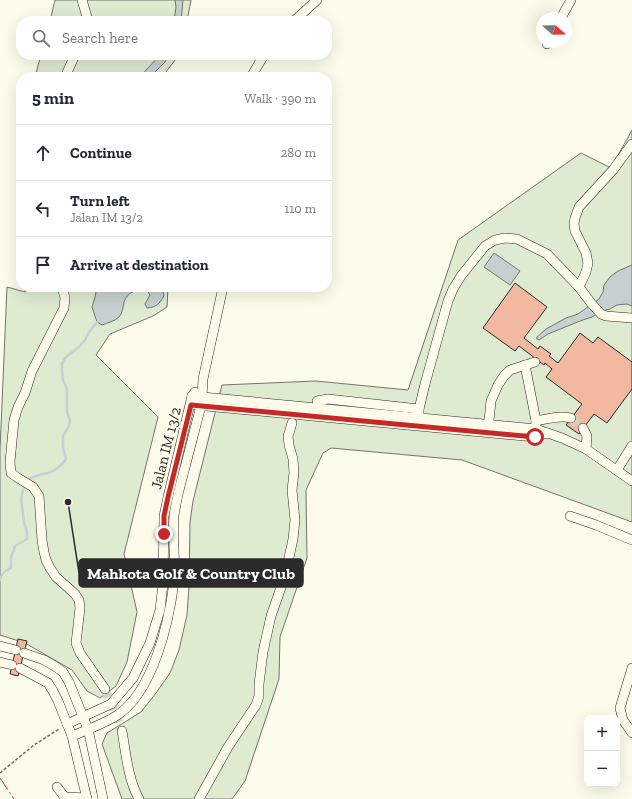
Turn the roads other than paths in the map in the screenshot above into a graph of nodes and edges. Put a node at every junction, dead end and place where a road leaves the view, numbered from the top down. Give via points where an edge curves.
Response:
1 (82, 0) edge
2 (317, 0) edge
3 (571, 0) edge
4 (564, 12) edge
5 (87, 16) edge
6 (299, 16) edge
7 (73, 60) edge
8 (261, 60) edge
9 (67, 72) edge
10 (253, 72) edge
11 (632, 144) edge
12 (579, 287) junction
13 (63, 292) edge
14 (222, 292) edge
15 (632, 318) edge
16 (535, 362) dead end
17 (526, 365) junction
18 (203, 379) junction
19 (192, 401) junction
20 (317, 401) dead end
21 (201, 402) junction
22 (419, 414) junction
23 (370, 417) junction
24 (571, 418) tunnel mouth
25 (292, 423) dead end
26 (438, 424) junction
27 (488, 428) junction
28 (583, 428) tunnel mouth
29 (536, 429) junction
30 (632, 446) edge
31 (586, 449) junction
32 (617, 470) junction
33 (632, 481) edge
34 (570, 516) dead end
35 (632, 540) edge
36 (0, 646) edge
37 (0, 662) edge
38 (632, 668) edge
39 (105, 690) tunnel mouth
40 (83, 717) junction
41 (68, 724) junction
42 (88, 729) junction
43 (122, 731) tunnel mouth
44 (632, 733) edge
45 (72, 736) junction
46 (57, 787) dead end
47 (87, 798) edge
48 (103, 799) edge
49 (139, 799) edge
50 (199, 799) edge

1 - 5 street
2 - 6 street
3 - 4 street
7 - 9 street
8 - 10 street
11 - 12 street via 613,170 579,207 574,224 575,231 588,263
12 - 15 street via 601,314
12 - 22 street via 547,254 517,239 494,240 485,246 461,276 448,301
13 - 39 street via 64,308 32,371 14,420 11,473 33,487 39,496 46,560 56,578 79,600 76,643 80,654
14 - 18 street, Jalan IM 13/2
16 - 17 street
17 - 27 street via 510,370 498,384 491,401
17 - 29 street
18 - 19 street, Jalan IM 13/2
18 - 21 street, Jalan IM 13/2
19 - 21 street
19 - 40 street, Jalan IM 13/2 via 164,516 163,584 160,610 150,643 133,678 111,704
20 - 22 street via 328,399
21 - 23 street
21 - 42 street, Jalan IM 13/2 via 177,497 174,516 174,581 170,610 153,667 132,702 117,715
22 - 23 street
22 - 26 street
23 - 26 street
24 - 29 street via 565,416 547,419
25 - 50 street via 288,436 294,473 293,539 263,652 259,696 256,706 228,747
26 - 27 street
27 - 29 street
28 - 31 street
29 - 31 street
30 - 32 street
31 - 32 street
32 - 33 street
34 - 35 street
36 - 40 street via 44,660 63,672
37 - 41 street via 16,667 48,684
38 - 44 street via 620,708 622,720
40 - 41 street, Jalan IM 13/2
40 - 42 street
41 - 45 street
42 - 45 street, Jalan IM 13/2
42 - 48 street
43 - 49 street via 127,764
45 - 47 street
46 - 47 street via 66,798

